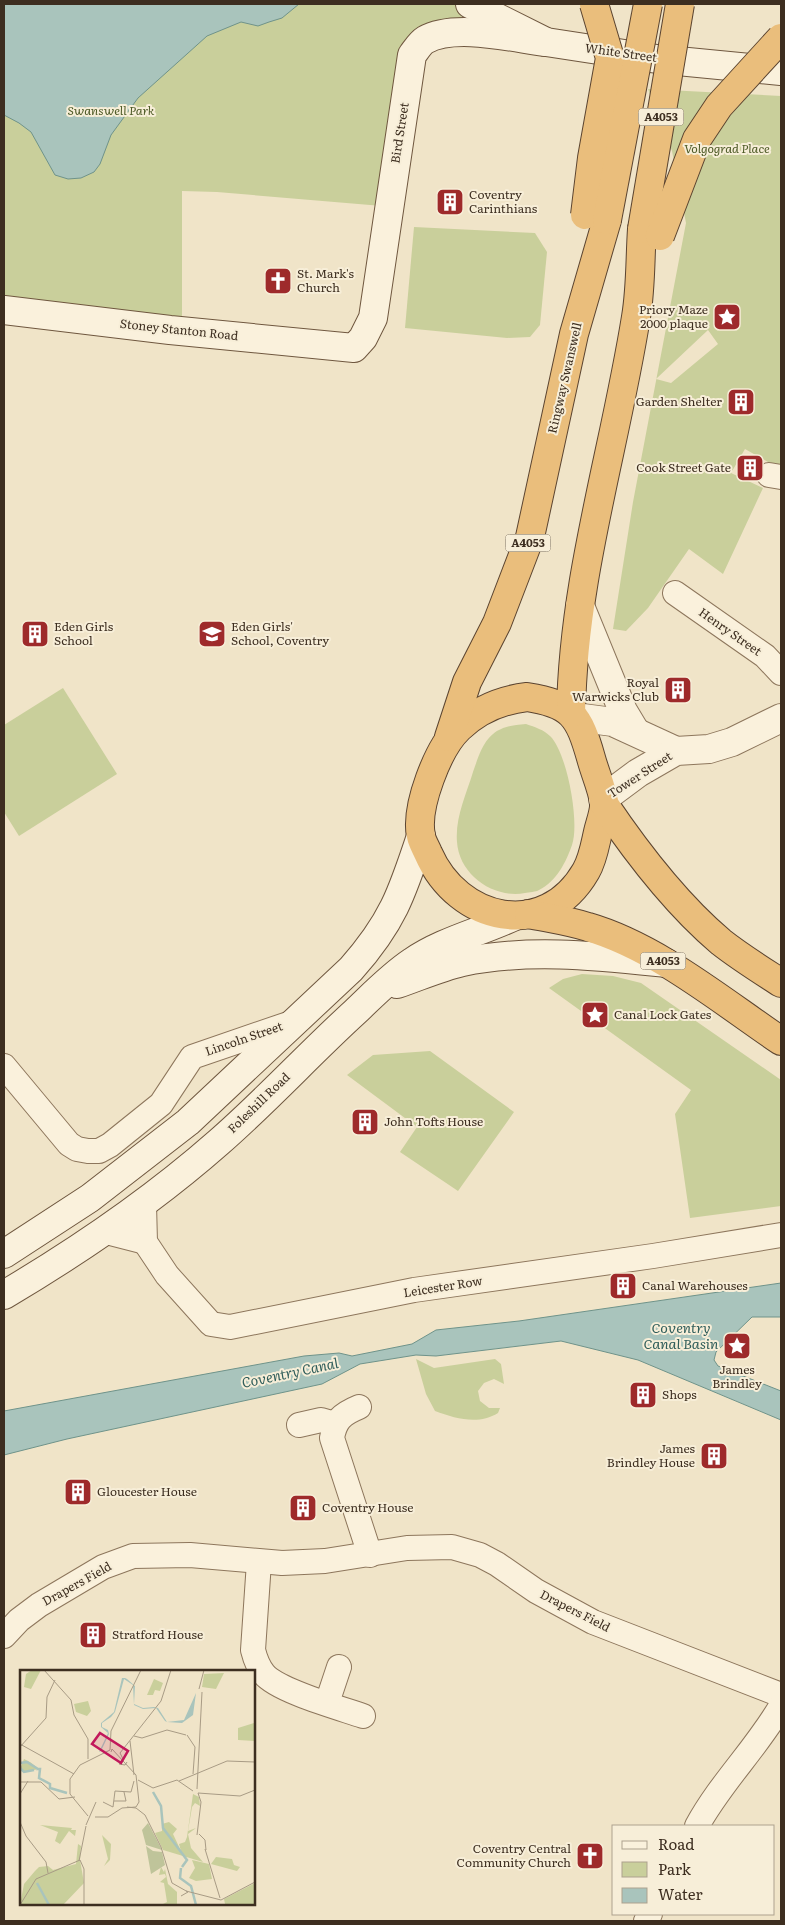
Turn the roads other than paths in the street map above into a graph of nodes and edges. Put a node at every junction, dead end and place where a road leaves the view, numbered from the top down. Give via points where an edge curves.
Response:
1 (470, 4) edge
2 (594, 4) edge
3 (648, 4) edge
4 (680, 4) edge
5 (781, 38) edge
6 (546, 42) junction
7 (781, 71) edge
8 (596, 218) junction
9 (651, 233) junction
10 (4, 310) edge
11 (354, 348) joint
12 (675, 594) dead end
13 (580, 606) junction
14 (781, 673) edge
15 (573, 715) junction
16 (781, 718) edge
17 (635, 731) junction
18 (447, 741) junction
19 (676, 751) junction
20 (604, 801) junction
21 (421, 836) junction
22 (522, 915) junction
23 (666, 963) junction
24 (781, 983) edge
25 (379, 990) junction
26 (294, 1022) junction
27 (781, 1042) edge
28 (4, 1066) edge
29 (144, 1204) junction
30 (106, 1232) junction
31 (781, 1235) edge
32 (145, 1242) junction
33 (4, 1254) edge
34 (4, 1295) edge
35 (359, 1407) dead end
36 (334, 1424) junction
37 (299, 1425) dead end
38 (370, 1555) junction
39 (259, 1562) junction
40 (4, 1636) edge
41 (339, 1667) dead end
42 (781, 1695) edge
43 (327, 1703) junction
44 (781, 1706) edge
45 (363, 1716) dead end
46 (698, 1825) edge

1 - 6 main road, White Street
2 - 8 highway, bridge via 610,58
3 - 8 highway, Ringway Swanswell / A4053, bridge
4 - 9 highway, A4053, bridge
5 - 9 highway, bridge via 719,106 697,139
6 - 7 main road, White Street via 657,59
6 - 11 main road, Bird Street via 446,33 424,40 412,55 373,318 364,338
8 - 18 highway, Ringway Swanswell / A4053 via 530,537 497,623 467,682
9 - 13 highway, A4053
10 - 11 main road, Stoney Stanton Road
12 - 14 street, Henry Street via 765,656
13 - 15 highway, A4053 via 572,667
13 - 17 main road via 623,710
15 - 17 main road, Tower Street via 613,722
15 - 18 highway, A4053 via 558,704 539,699 506,700 478,713
15 - 20 highway, A4053 via 587,742
16 - 19 main road, Tower Street via 732,742 709,749
17 - 19 main road, Tower Street
18 - 21 highway, A4053 via 427,789
19 - 20 main road, Tower Street via 638,773
20 - 22 highway, A4053 via 594,851 585,872 570,891 549,907
20 - 24 highway, A4053 via 645,861 683,904 721,942
21 - 22 highway, A4053 via 432,863 462,898 483,911
21 - 26 main road via 403,891 375,942
22 - 23 highway, A4053 via 589,927
22 - 25 main road, Foleshill Road via 448,942 411,962
23 - 25 main road via 590,955 542,953 509,956 461,962
23 - 27 highway, A4053
25 - 29 main road, Foleshill Road via 219,1142
26 - 28 street, Lincoln Street via 192,1057 161,1104 99,1151 77,1150 69,1144
26 - 33 main road via 188,1122 90,1198
29 - 30 main road, Foleshill Road
29 - 32 street
30 - 32 street
30 - 34 main road, Foleshill Road
31 - 32 street, Leicester Row via 399,1294 230,1327 212,1324 198,1311 167,1275
35 - 36 street
36 - 37 street via 321,1420
36 - 38 street via 332,1438
38 - 39 street, Drapers Field via 325,1561
38 - 42 street, Drapers Field via 407,1548 466,1550 498,1564 536,1591 593,1622
39 - 40 street, Drapers Field via 190,1555 133,1556 104,1567 39,1605
39 - 43 street via 253,1639 255,1658 271,1681
41 - 43 street
43 - 45 street
44 - 46 street via 716,1793

